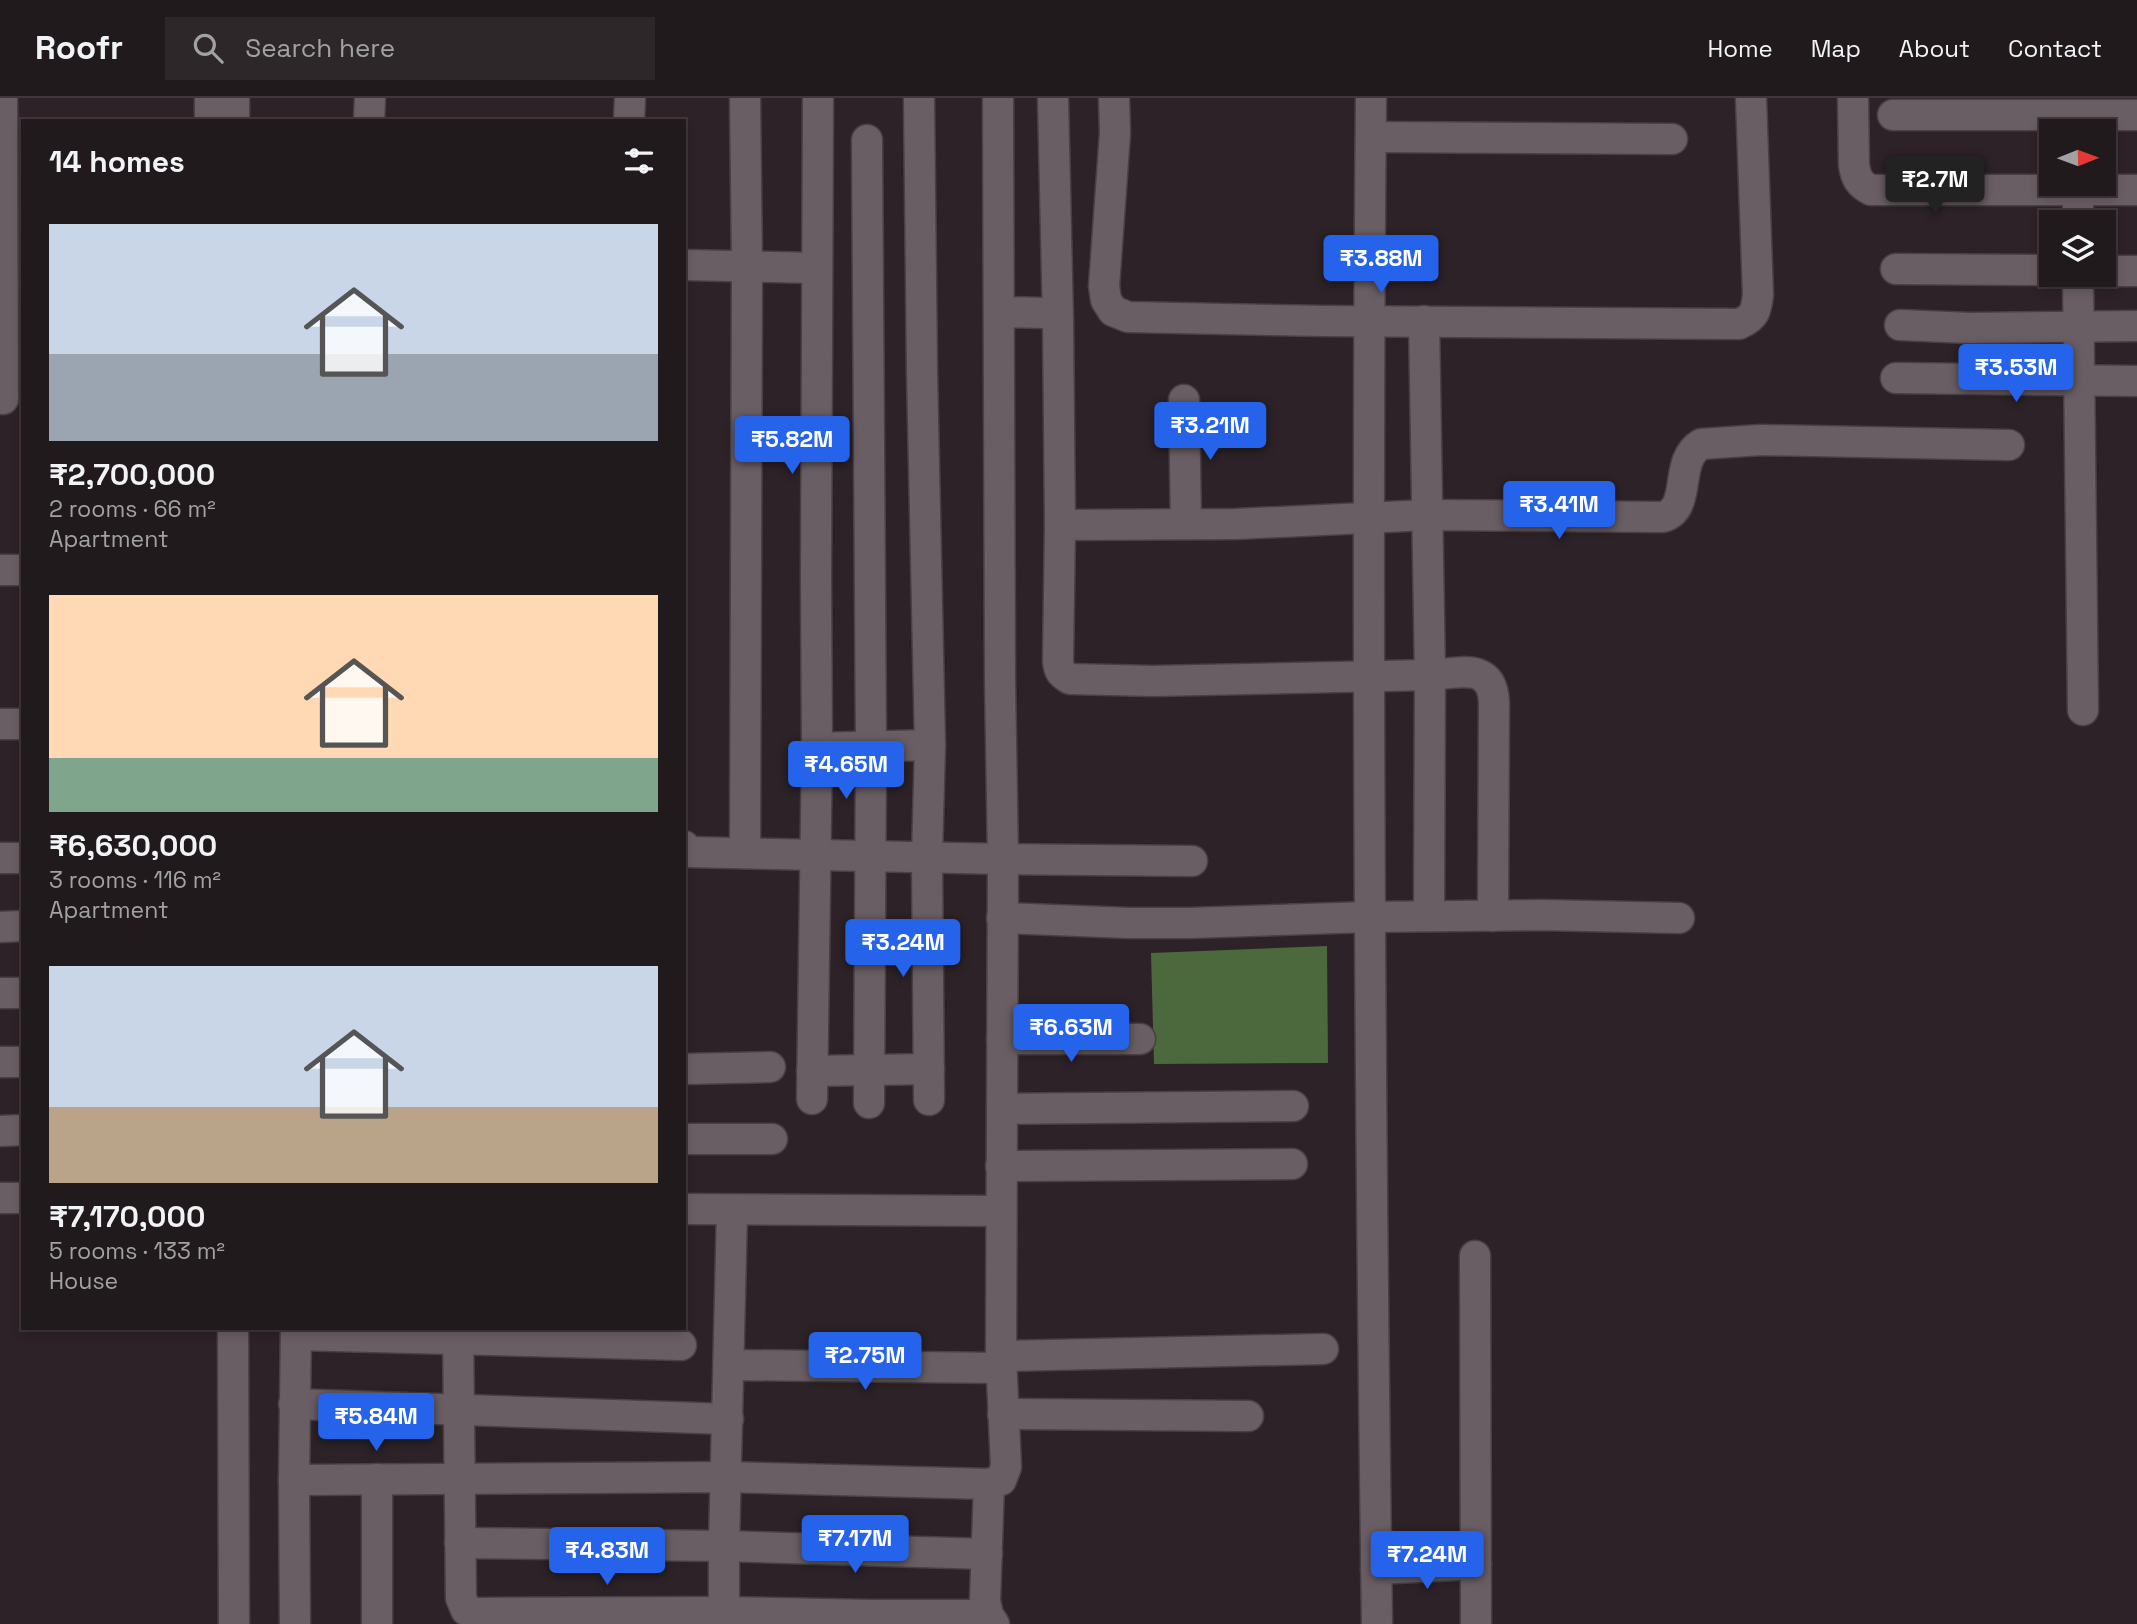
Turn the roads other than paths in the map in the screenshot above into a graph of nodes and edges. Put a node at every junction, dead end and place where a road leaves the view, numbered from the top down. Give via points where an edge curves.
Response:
1 (2, 98) edge
2 (210, 98) edge
3 (234, 98) edge
4 (370, 98) edge
5 (630, 98) edge
6 (745, 98) edge
7 (818, 98) edge
8 (919, 98) edge
9 (998, 98) edge
10 (1053, 98) edge
11 (1114, 98) edge
12 (1371, 98) edge
13 (1751, 98) edge
14 (1853, 98) edge
15 (1893, 115) dead end
16 (2077, 115) edge
17 (2137, 115) edge
18 (210, 119) edge
19 (234, 119) edge
20 (369, 119) edge
21 (629, 119) edge
22 (1371, 137) junction
23 (1672, 139) dead end
24 (867, 140) dead end
25 (2039, 188) edge
26 (2116, 189) edge
27 (2137, 190) edge
28 (13, 212) edge
29 (686, 265) edge
30 (747, 266) junction
31 (817, 268) junction
32 (1896, 268) dead end
33 (2039, 270) edge
34 (2116, 271) edge
35 (2137, 271) edge
36 (2078, 287) edge
37 (999, 312) junction
38 (1058, 321) junction
39 (1369, 321) junction
40 (1424, 321) junction
41 (1900, 326) dead end
42 (2078, 326) junction
43 (2137, 326) edge
44 (1896, 378) dead end
45 (2079, 379) junction
46 (2137, 381) edge
47 (4, 399) dead end
48 (1184, 400) dead end
49 (2009, 445) dead end
50 (1428, 515) junction
51 (1369, 518) junction
52 (1186, 524) junction
53 (1059, 525) junction
54 (0, 570) edge
55 (21, 570) edge
56 (1430, 675) junction
57 (1368, 676) junction
58 (2083, 710) dead end
59 (0, 724) edge
60 (21, 724) edge
61 (929, 745) junction
62 (871, 747) junction
63 (817, 748) junction
64 (686, 850) edge
65 (745, 853) junction
66 (814, 854) junction
67 (871, 856) junction
68 (927, 857) junction
69 (0, 858) edge
70 (21, 858) edge
71 (1003, 859) junction
72 (1192, 861) dead end
73 (1429, 916) junction
74 (1493, 916) junction
75 (1368, 917) junction
76 (1002, 918) junction
77 (1679, 918) dead end
78 (21, 926) edge
79 (0, 927) edge
80 (0, 993) edge
81 (21, 993) edge
82 (1002, 1039) junction
83 (1140, 1039) dead end
84 (0, 1062) edge
85 (21, 1062) edge
86 (770, 1068) dead end
87 (686, 1069) edge
88 (929, 1069) junction
89 (869, 1070) junction
90 (929, 1100) dead end
91 (869, 1103) dead end
92 (1293, 1106) dead end
93 (1002, 1109) junction
94 (21, 1130) edge
95 (0, 1131) edge
96 (686, 1139) edge
97 (772, 1139) dead end
98 (1292, 1164) dead end
99 (1001, 1166) junction
100 (0, 1198) edge
101 (21, 1198) edge
102 (686, 1209) edge
103 (732, 1210) junction
104 (1001, 1211) junction
105 (1475, 1256) dead end
106 (233, 1330) edge
107 (296, 1332) edge
108 (458, 1334) edge
109 (681, 1345) dead end
110 (1323, 1349) dead end
111 (1001, 1362) junction
112 (729, 1365) junction
113 (295, 1404) junction
114 (459, 1410) junction
115 (1003, 1414) junction
116 (1248, 1416) dead end
117 (728, 1419) junction
118 (726, 1477) junction
119 (459, 1478) junction
120 (377, 1479) junction
121 (294, 1480) junction
122 (989, 1484) junction
123 (460, 1543) junction
124 (724, 1546) junction
125 (987, 1554) junction
126 (1476, 1564) junction
127 (1376, 1569) junction
128 (724, 1612) junction
129 (991, 1619) edge
130 (234, 1624) edge
131 (295, 1624) edge
132 (377, 1624) edge
133 (1377, 1624) edge
134 (1476, 1624) edge

1 - 28 street
2 - 18 street
3 - 19 street
4 - 20 street
5 - 21 street
6 - 30 street
7 - 31 street
8 - 61 street
9 - 37 street
10 - 38 street
11 - 39 street via 1104,286 1113,312 1128,317
12 - 22 street
13 - 40 street via 1758,295 1750,319 1739,324
14 - 25 street via 1856,176 1871,190
15 - 16 street
16 - 17 street
22 - 23 street
22 - 39 street
24 - 62 street
26 - 27 street
28 - 47 street
29 - 30 street
30 - 31 street
30 - 65 street
31 - 63 street
32 - 33 street
34 - 35 street
36 - 42 street
37 - 38 street via 1053,314
37 - 71 street
38 - 53 street
39 - 40 street
39 - 51 street
40 - 50 street
41 - 42 street
42 - 43 street
42 - 45 street
44 - 45 street
45 - 46 street
45 - 58 street
48 - 52 street
49 - 50 street via 1711,442 1693,449 1686,461 1679,502 1663,517
50 - 51 street
50 - 56 street
51 - 52 street
51 - 57 street
52 - 53 street
53 - 57 street via 1058,661 1063,675 1153,681
54 - 55 street
56 - 57 street
56 - 73 street
56 - 74 street via 1474,672 1487,677 1493,688
57 - 75 street
59 - 60 street
61 - 62 street
61 - 68 street
62 - 63 street
62 - 67 street
63 - 66 street
64 - 65 street
65 - 66 street
66 - 67 street
66 - 89 street via 812,1085
67 - 68 street
67 - 89 street
68 - 71 street
68 - 88 street
69 - 70 street
71 - 72 street
71 - 76 street
73 - 74 street
73 - 75 street
74 - 77 street
75 - 76 street via 1189,923
75 - 127 street
76 - 82 street
78 - 79 street
80 - 81 street
82 - 83 street
82 - 93 street
84 - 85 street
86 - 87 street
88 - 89 street
88 - 90 street
89 - 91 street
92 - 93 street
93 - 99 street
94 - 95 street
96 - 97 street
98 - 99 street
99 - 104 street
100 - 101 street
102 - 103 street
103 - 104 street
103 - 112 street
104 - 111 street
105 - 126 street
106 - 130 street
107 - 108 street
107 - 113 street
108 - 109 street
108 - 114 street
110 - 111 street
111 - 112 street
111 - 115 street
112 - 117 street
113 - 114 street
113 - 121 street
114 - 117 street
114 - 119 street
115 - 116 street
115 - 122 street via 1006,1467 1001,1480
117 - 118 street
118 - 119 street
118 - 122 street
118 - 124 street
119 - 120 street
119 - 123 street
120 - 121 street
120 - 132 street
121 - 131 street
122 - 125 street
123 - 124 street
123 - 128 street via 460,1598 466,1610 475,1613
124 - 125 street
124 - 128 street
125 - 129 street via 985,1601
126 - 127 street
126 - 134 street
127 - 133 street
128 - 129 street

